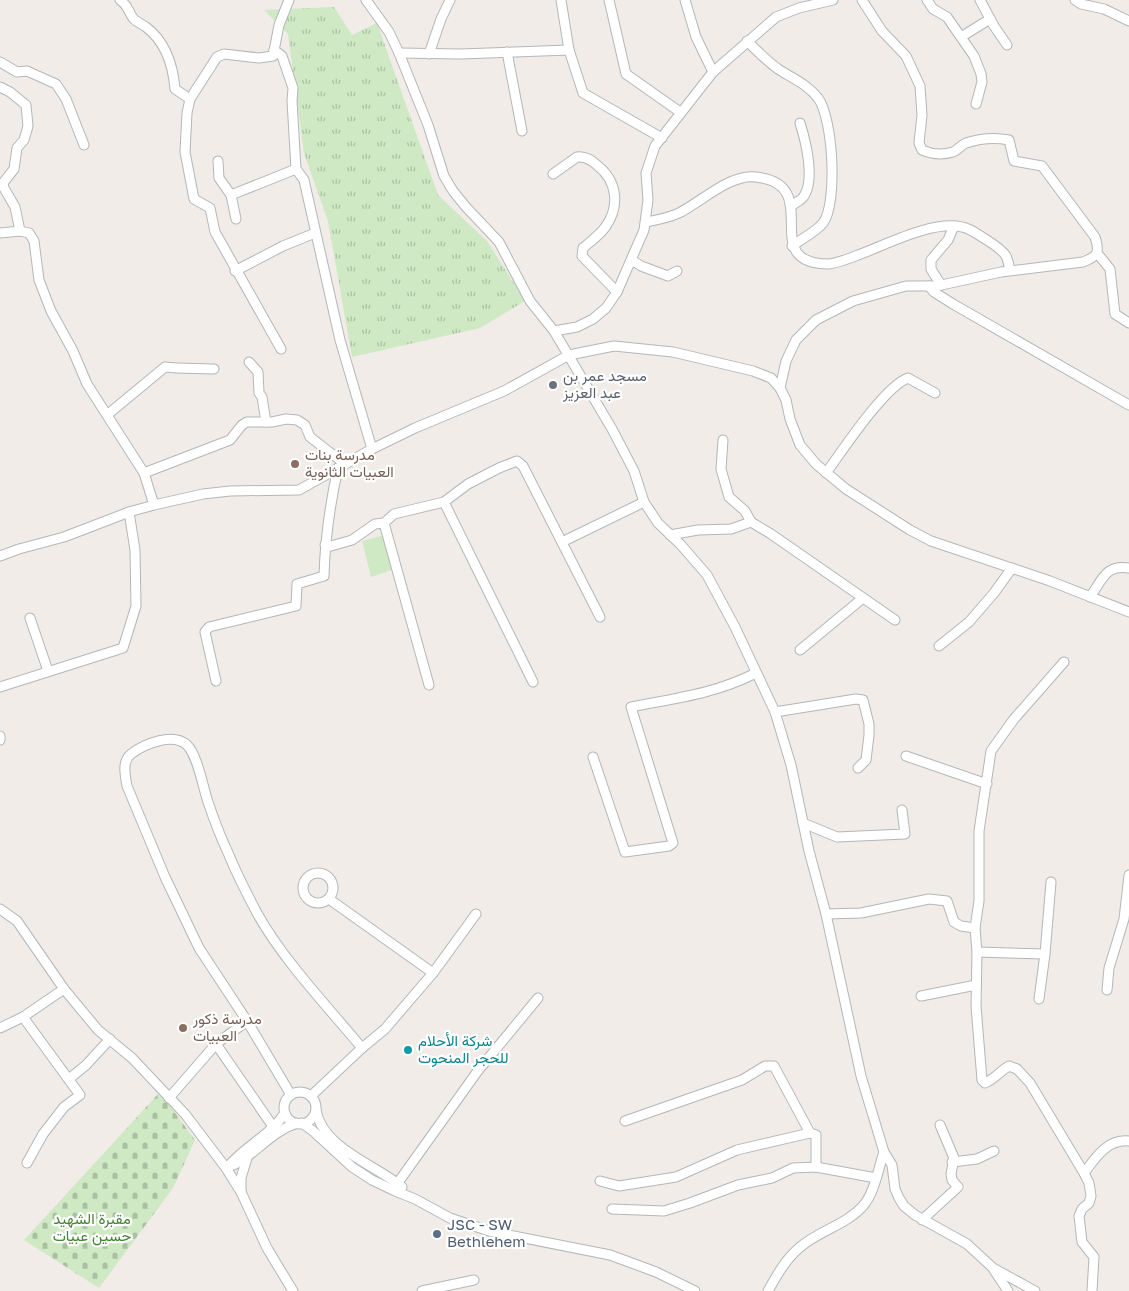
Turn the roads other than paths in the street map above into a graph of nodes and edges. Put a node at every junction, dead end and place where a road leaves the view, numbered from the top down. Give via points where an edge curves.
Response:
1 (120, 0) edge
2 (290, 0) edge
3 (366, 0) edge
4 (450, 0) edge
5 (561, 0) edge
6 (609, 0) edge
7 (685, 0) edge
8 (829, 0) edge
9 (862, 0) edge
10 (927, 0) edge
11 (980, 0) edge
12 (1075, 0) edge
13 (1108, 0) edge
14 (1104, 9) junction
15 (990, 19) junction
16 (1129, 21) edge
17 (961, 37) junction
18 (747, 41) junction
19 (1007, 45) dead end
20 (274, 50) junction
21 (569, 50) junction
22 (507, 52) junction
23 (399, 53) junction
24 (429, 54) junction
25 (0, 62) edge
26 (713, 72) junction
27 (0, 87) edge
28 (190, 99) junction
29 (976, 104) dead end
30 (680, 112) junction
31 (800, 123) dead end
32 (522, 131) dead end
33 (662, 138) junction
34 (84, 145) dead end
35 (218, 161) dead end
36 (296, 170) junction
37 (553, 174) dead end
38 (231, 195) junction
39 (791, 206) junction
40 (236, 219) dead end
41 (646, 222) junction
42 (954, 226) junction
43 (20, 231) junction
44 (315, 232) junction
45 (0, 233) edge
46 (792, 246) junction
47 (1097, 253) junction
48 (632, 260) junction
49 (1010, 270) junction
50 (235, 271) junction
51 (677, 271) dead end
52 (941, 285) junction
53 (929, 286) junction
54 (617, 292) junction
55 (1129, 323) edge
56 (554, 331) junction
57 (280, 349) dead end
58 (569, 355) junction
59 (249, 362) dead end
60 (214, 369) dead end
61 (780, 388) junction
62 (935, 393) dead end
63 (1129, 405) edge
64 (106, 415) junction
65 (266, 422) junction
66 (723, 440) dead end
67 (372, 449) junction
68 (342, 466) junction
69 (144, 473) junction
70 (826, 473) junction
71 (444, 502) junction
72 (644, 502) junction
73 (154, 505) junction
74 (129, 512) junction
75 (752, 522) junction
76 (384, 523) junction
77 (670, 535) junction
78 (562, 542) junction
79 (325, 545) junction
80 (0, 556) edge
81 (1012, 568) junction
82 (1129, 568) edge
83 (1090, 597) junction
84 (863, 598) junction
85 (1129, 612) edge
86 (600, 617) dead end
87 (30, 618) dead end
88 (895, 620) dead end
89 (938, 646) dead end
90 (800, 650) dead end
91 (1064, 662) dead end
92 (48, 671) junction
93 (756, 673) junction
94 (216, 681) dead end
95 (533, 682) dead end
96 (429, 685) dead end
97 (0, 687) edge
98 (775, 712) junction
99 (906, 756) dead end
100 (593, 757) dead end
101 (858, 768) dead end
102 (987, 784) junction
103 (902, 810) dead end
104 (804, 824) junction
105 (1129, 875) edge
106 (1051, 882) dead end
107 (329, 899) dead end
108 (0, 909) edge
109 (476, 914) dead end
110 (826, 914) junction
111 (975, 928) junction
112 (976, 952) junction
113 (1045, 954) junction
114 (433, 973) junction
115 (976, 985) junction
116 (64, 989) junction
117 (1108, 990) dead end
118 (921, 996) dead end
119 (538, 998) dead end
120 (1039, 999) dead end
121 (23, 1016) junction
122 (247, 1021) junction
123 (0, 1028) edge
124 (110, 1039) junction
125 (216, 1044) junction
126 (362, 1048) junction
127 (69, 1079) junction
128 (291, 1094) junction
129 (310, 1096) junction
130 (169, 1098) junction
131 (316, 1110) junction
132 (285, 1113) junction
133 (625, 1121) dead end
134 (299, 1123) junction
135 (940, 1125) dead end
136 (274, 1128) junction
137 (810, 1133) junction
138 (1129, 1141) edge
139 (994, 1151) dead end
140 (884, 1152) junction
141 (247, 1158) junction
142 (952, 1162) junction
143 (27, 1163) dead end
144 (816, 1167) junction
145 (226, 1168) junction
146 (1084, 1173) junction
147 (876, 1178) junction
148 (600, 1181) dead end
149 (397, 1184) junction
150 (241, 1192) junction
151 (415, 1199) junction
152 (612, 1209) dead end
153 (922, 1220) junction
154 (993, 1268) junction
155 (474, 1280) dead end
156 (293, 1291) edge
157 (422, 1291) edge
158 (695, 1291) edge
159 (768, 1291) edge
160 (1008, 1291) edge
161 (1035, 1291) edge
162 (1092, 1291) edge

1 - 28 street via 126,4 134,20 147,27 162,43 174,72 175,89
2 - 20 street via 279,24
3 - 23 street via 389,32
4 - 24 street
5 - 21 street
6 - 30 street via 626,74
7 - 26 street via 696,37
8 - 18 street via 776,17
9 - 47 street via 882,31 906,56 920,86 922,115 919,143 922,150 941,154 986,138 1009,140 1014,161 1042,166 1051,176 1095,237
10 - 17 street via 933,9 947,17
11 - 15 street
12 - 14 street
13 - 14 street
14 - 16 street
15 - 17 street
15 - 19 street
17 - 29 street via 982,74
18 - 26 street
18 - 46 street via 779,70 805,84 819,99 828,126 832,152 830,211 822,225
20 - 28 street via 273,56 259,58 224,54 217,57
20 - 36 street via 282,56 292,88
21 - 22 street
21 - 33 street via 584,93
22 - 24 street
22 - 32 street
23 - 24 street
23 - 56 street via 444,176 466,207 498,242 530,301
25 - 34 street via 17,72 27,72 56,84 66,99
26 - 30 street
27 - 43 street via 26,105 28,126 24,140 17,148 14,169 3,183 15,207
28 - 50 street via 185,152 194,199 210,208 215,232
30 - 33 street
31 - 39 street via 809,160 809,182 804,197
33 - 41 street via 655,146 646,173
35 - 38 street via 220,178
36 - 38 street
36 - 44 street via 304,180
37 - 54 street via 582,156 600,167 612,181 615,204 611,218 584,248 582,256
38 - 40 street
39 - 41 street via 786,191 774,182 744,176 679,213
39 - 46 street
41 - 48 street
42 - 46 street via 908,235 831,264 806,260 797,255
42 - 49 street via 962,226 991,242 1006,256
42 - 52 street via 948,240 931,260 931,268
43 - 45 street
43 - 64 street via 29,233 34,241 39,280 51,311
44 - 50 street
44 - 67 street via 340,340
47 - 49 street via 1094,258 1083,262
47 - 55 street via 1110,269 1115,314
48 - 51 street via 668,276
48 - 54 street
49 - 52 street
50 - 57 street
52 - 53 street
53 - 61 street via 906,286 868,296 816,320 796,340 786,361
53 - 63 street via 953,304
54 - 56 street via 593,319 577,327
56 - 58 street
58 - 61 street via 614,346 673,352 753,371 771,378
58 - 67 street via 504,391
58 - 72 street via 626,454
59 - 65 street via 258,372 258,393 262,397
60 - 64 street via 165,367
61 - 70 street via 800,445
62 - 70 street via 908,378 902,381 875,408
64 - 69 street
65 - 68 street via 297,420 305,425 310,437
65 - 69 street via 247,422 230,440
66 - 75 street via 721,469 730,497 745,510
67 - 68 street
68 - 73 street via 299,490 230,491
68 - 79 street via 329,508
69 - 73 street
70 - 81 street via 846,489 931,541
71 - 76 street via 394,514
71 - 78 street via 468,484 517,461 523,466
71 - 95 street
72 - 77 street
72 - 78 street
73 - 74 street
74 - 80 street via 64,537
74 - 92 street via 135,550 136,606 123,648
75 - 77 street via 731,529
75 - 84 street
76 - 79 street via 375,524 352,540
76 - 96 street
77 - 93 street via 707,576
78 - 86 street
79 - 94 street via 324,576 297,584 296,606 209,627 206,632
81 - 83 street
81 - 89 street via 969,622
82 - 83 street via 1118,567 1108,571
83 - 85 street
84 - 88 street
84 - 90 street
87 - 92 street
91 - 102 street via 1014,719 992,751
92 - 97 street
93 - 98 street
93 - 100 street via 706,693 631,707 674,843 625,852
98 - 101 street via 863,700 869,735 866,760
98 - 104 street
99 - 102 street
102 - 111 street via 979,831 979,901
103 - 104 street via 906,834 837,838
104 - 110 street
105 - 117 street via 1124,919 1109,968
106 - 113 street
107 - 114 street
108 - 116 street via 18,920
109 - 114 street
110 - 111 street via 861,913 929,899 947,901 954,922
110 - 140 street via 861,1076
111 - 112 street
112 - 113 street
112 - 115 street
113 - 120 street
114 - 126 street via 385,1029
115 - 118 street
115 - 146 street via 982,1080 985,1083 994,1079 1009,1066 1017,1069 1030,1084
116 - 121 street
116 - 124 street via 98,1030
119 - 149 street via 477,1072
121 - 123 street
121 - 127 street
122 - 125 street
122 - 126 street via 199,948 127,786 125,765 128,756 137,749 166,740 187,745 194,756 229,857 258,915 284,953
122 - 128 street
124 - 127 street
124 - 130 street
125 - 130 street
125 - 136 street
126 - 129 street
127 - 143 street via 80,1095 64,1108 43,1134
128 - 129 street via 301,1092
128 - 132 street via 285,1103
129 - 131 street
130 - 145 street
131 - 134 street via 311,1119
131 - 149 street via 324,1128 346,1152
132 - 134 street
132 - 136 street
133 - 137 street via 742,1080 765,1066 774,1066
134 - 141 street via 282,1129
134 - 151 street via 313,1131 352,1168
135 - 142 street via 954,1158
136 - 145 street
137 - 144 street via 816,1135
137 - 148 street via 737,1150 676,1177 618,1186
138 - 146 street via 1121,1140 1099,1153
139 - 142 street via 976,1159
140 - 147 street
140 - 153 street via 892,1165 899,1198
141 - 145 street
141 - 150 street
142 - 153 street via 952,1180 958,1187
144 - 147 street
144 - 152 street via 793,1168 772,1178 738,1185 664,1210
145 - 150 street
146 - 162 street via 1091,1196 1090,1203 1079,1216 1082,1242 1094,1256
147 - 159 street via 864,1205 800,1247 784,1263
149 - 151 street
150 - 156 street via 267,1248
151 - 158 street via 450,1218 489,1231 610,1255
153 - 154 street via 967,1244
154 - 160 street
154 - 161 street
155 - 157 street

